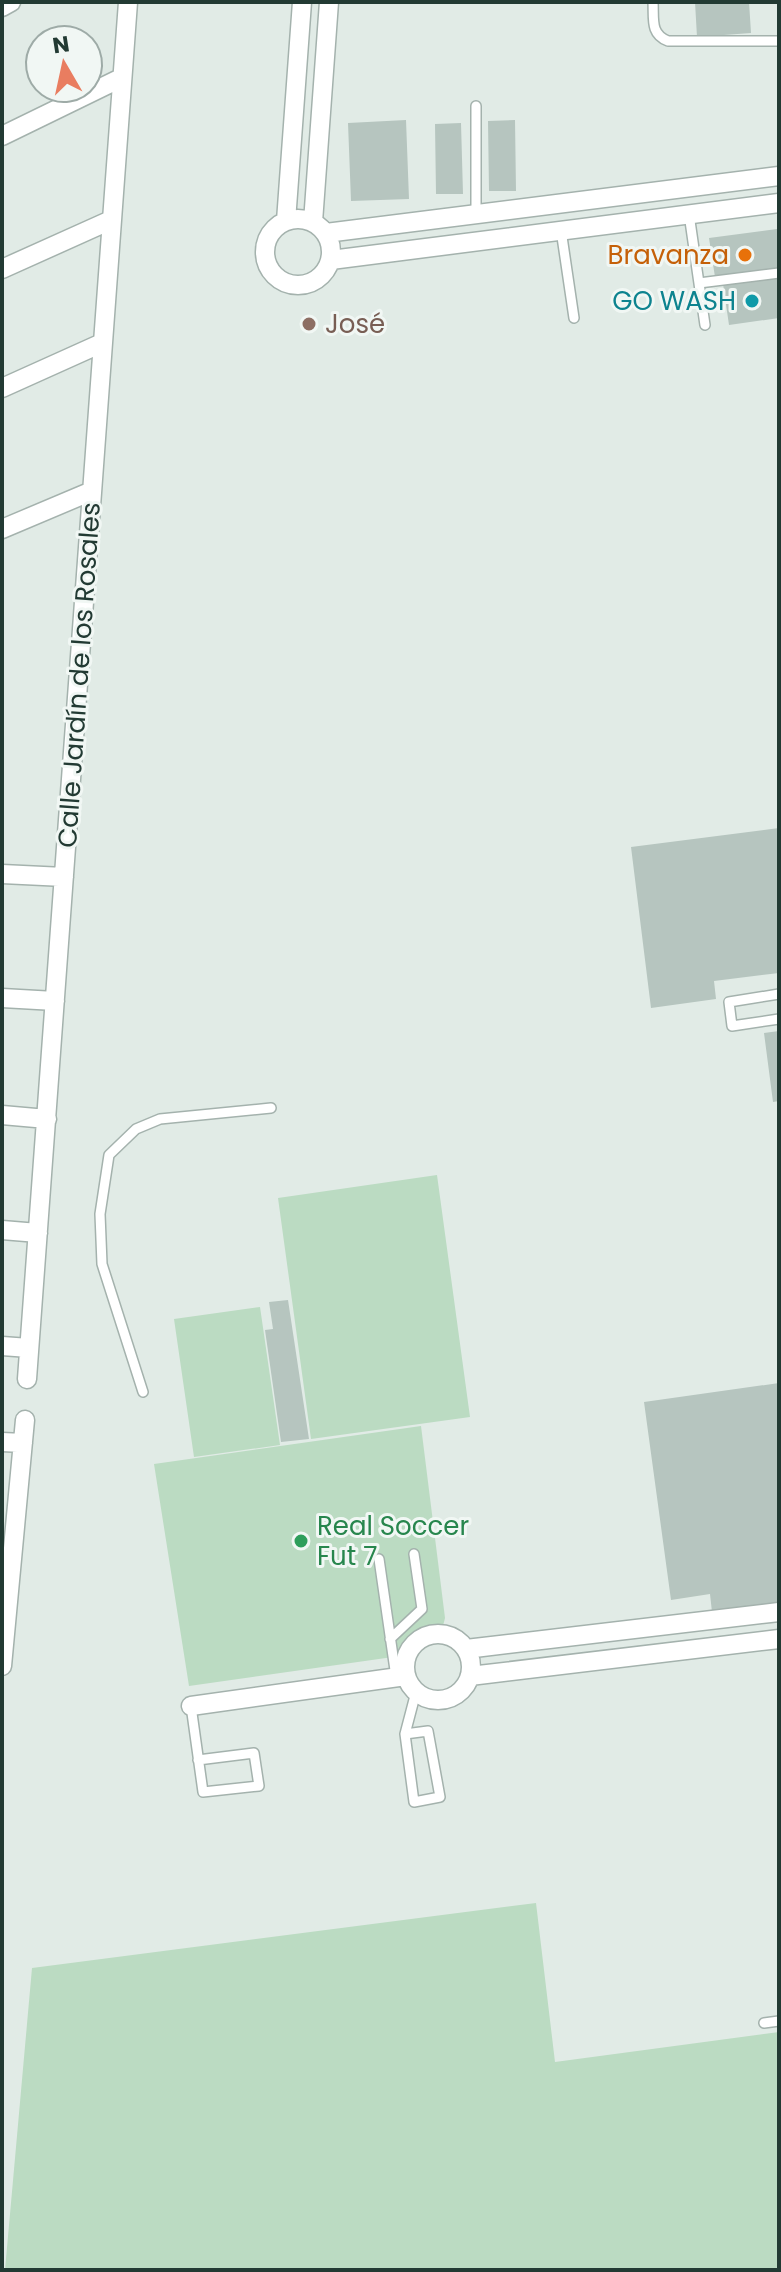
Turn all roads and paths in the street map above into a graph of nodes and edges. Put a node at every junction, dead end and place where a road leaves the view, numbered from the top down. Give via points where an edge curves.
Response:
1 (11, 2) edge
2 (128, 2) edge
3 (302, 2) edge
4 (329, 2) edge
5 (653, 2) edge
6 (2, 7) edge
7 (779, 41) edge
8 (121, 78) junction
9 (476, 106) dead end
10 (2, 136) edge
11 (779, 176) edge
12 (779, 203) edge
13 (476, 214) junction
14 (689, 214) junction
15 (111, 220) junction
16 (286, 221) junction
17 (320, 228) junction
18 (561, 230) junction
19 (331, 260) junction
20 (2, 269) edge
21 (779, 273) edge
22 (699, 283) junction
23 (574, 318) dead end
24 (705, 325) dead end
25 (102, 343) junction
26 (2, 388) edge
27 (92, 491) junction
28 (2, 529) edge
29 (2, 874) edge
30 (64, 877) junction
31 (779, 994) edge
32 (2, 998) edge
33 (55, 1001) junction
34 (779, 1019) edge
35 (271, 1108) dead end
36 (2, 1115) edge
37 (47, 1119) junction
38 (2, 1230) edge
39 (38, 1233) junction
40 (2, 1346) edge
41 (29, 1348) junction
42 (27, 1379) dead end
43 (143, 1392) dead end
44 (25, 1420) dead end
45 (2, 1442) edge
46 (23, 1443) junction
47 (8, 1542) edge
48 (414, 1554) dead end
49 (379, 1559) dead end
50 (779, 1612) edge
51 (714, 1619) junction
52 (390, 1639) junction
53 (779, 1639) edge
54 (3, 1641) edge
55 (717, 1646) junction
56 (466, 1649) junction
57 (2, 1666) edge
58 (470, 1676) junction
59 (406, 1682) junction
60 (191, 1706) joint
61 (405, 1734) junction
62 (198, 1760) junction
63 (779, 2021) edge
64 (764, 2023) dead end

1 - 6 street
2 - 8 street, Calle Jardín de los Rosales
3 - 16 street
4 - 17 street
5 - 7 lane via 654,31 668,41
8 - 10 street
8 - 15 street, Calle Jardín de los Rosales
9 - 13 lane
11 - 13 street
12 - 14 street
13 - 17 street
14 - 18 street
14 - 22 lane
15 - 20 street
15 - 25 street, Calle Jardín de los Rosales
16 - 17 street
16 - 19 street via 266,243 271,271 297,285 312,282
17 - 19 street via 331,246
18 - 19 street
18 - 23 lane
21 - 22 lane
22 - 24 lane
25 - 26 street
25 - 27 street, Calle Jardín de los Rosales
27 - 28 street
27 - 30 street, Calle Jardín de los Rosales
29 - 30 street
30 - 33 street, Calle Jardín de los Rosales
31 - 34 lane via 729,1002 732,1026
32 - 33 street
33 - 37 street, Calle Jardín de los Rosales
35 - 43 lane via 160,1119 136,1129 109,1155 100,1214 102,1264
36 - 37 street
37 - 39 street, Calle Jardín de los Rosales
38 - 39 street
39 - 41 street, Calle Jardín de los Rosales
40 - 41 street
41 - 42 street, Calle Jardín de los Rosales
44 - 46 street
45 - 46 street
46 - 47 street
47 - 54 street
48 - 52 lane via 422,1609
49 - 52 lane
50 - 51 street
51 - 55 lane
51 - 56 street
52 - 59 lane
53 - 55 street
54 - 57 street
55 - 58 street
56 - 58 street
56 - 59 street via 452,1636 424,1637 406,1657
58 - 59 street via 452,1697 433,1699
59 - 60 street
59 - 61 lane
60 - 62 lane
61 - 61 lane via 414,1802 440,1797 428,1731
62 - 62 lane via 203,1792 259,1786 254,1753
63 - 64 lane

